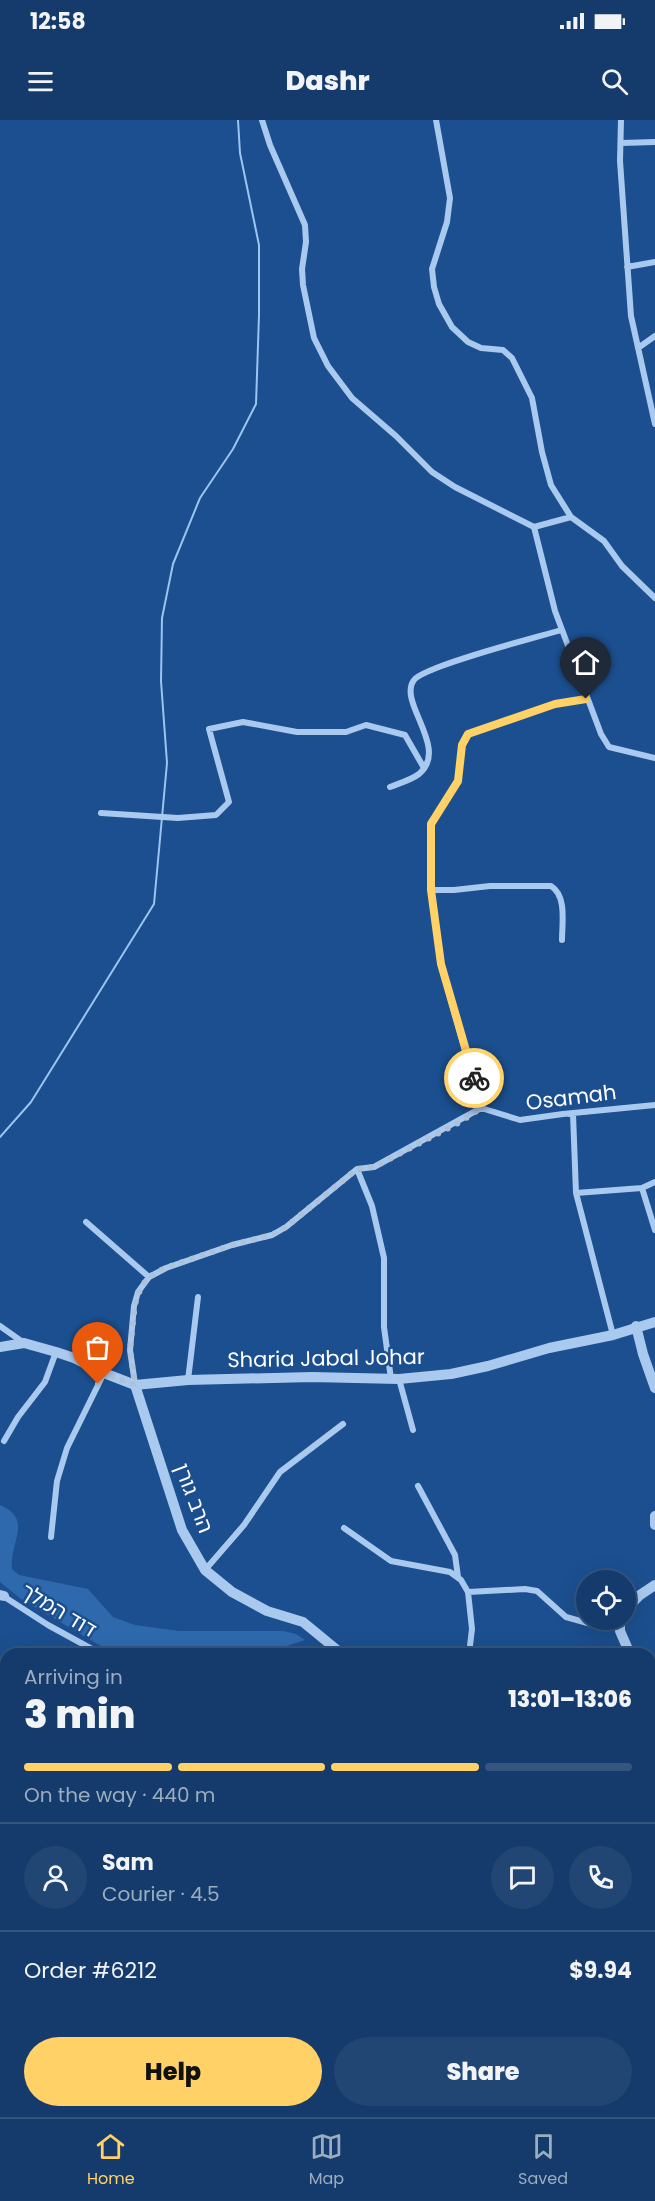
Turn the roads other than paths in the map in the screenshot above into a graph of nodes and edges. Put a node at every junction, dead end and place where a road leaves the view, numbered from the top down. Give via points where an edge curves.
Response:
1 (262, 120) edge
2 (436, 120) edge
3 (621, 120) edge
4 (655, 142) edge
5 (621, 143) junction
6 (655, 262) edge
7 (627, 267) junction
8 (655, 336) edge
9 (638, 348) junction
10 (655, 424) edge
11 (571, 518) junction
12 (534, 527) junction
13 (655, 598) edge
14 (561, 630) junction
15 (586, 699) junction
16 (655, 758) edge
17 (424, 768) junction
18 (390, 787) dead end
19 (100, 813) dead end
20 (431, 890) junction
21 (562, 940) dead end
22 (655, 1105) edge
23 (481, 1108) junction
24 (563, 1114) junction
25 (357, 1169) junction
26 (655, 1182) edge
27 (642, 1188) junction
28 (576, 1193) junction
29 (87, 1222) dead end
30 (655, 1230) edge
31 (149, 1277) junction
32 (198, 1298) dead end
33 (655, 1322) edge
34 (0, 1326) edge
35 (636, 1326) junction
36 (613, 1335) junction
37 (24, 1343) junction
38 (0, 1347) edge
39 (56, 1352) junction
40 (104, 1373) junction
41 (395, 1379) junction
42 (188, 1380) junction
43 (135, 1385) junction
44 (655, 1388) edge
45 (343, 1424) dead end
46 (413, 1430) dead end
47 (4, 1441) dead end
48 (418, 1486) dead end
49 (655, 1516) edge
50 (655, 1526) edge
51 (344, 1528) dead end
52 (51, 1537) dead end
53 (205, 1569) junction
54 (458, 1577) junction
55 (655, 1586) edge
56 (468, 1592) junction
57 (1, 1595) edge
58 (636, 1599) edge
59 (576, 1620) edge
60 (622, 1630) edge
61 (90, 1648) edge
62 (335, 1648) edge
63 (470, 1648) edge
64 (628, 1648) edge

1 - 12 street via 303,219 306,238 302,280 308,315 315,342 333,374 352,398 432,472
2 - 11 street via 450,198 432,269 436,296 447,320 465,340 481,348 503,350 512,358 532,398 551,485
3 - 5 street
4 - 5 street
5 - 7 street
6 - 7 street
7 - 9 street
8 - 9 street
9 - 10 street
11 - 12 street
11 - 13 street via 604,541 622,566
12 - 14 street
14 - 15 street
14 - 17 street via 449,663 415,679 411,693 429,750
15 - 16 street via 609,747
15 - 20 street via 555,704 466,737 458,781 431,824
17 - 18 street
17 - 19 street via 405,735 366,725 346,732 297,732 243,722 209,729 229,802 216,815 178,818
20 - 21 street via 551,886 561,898
20 - 23 street via 441,964
22 - 24 street, Osamah
23 - 24 street, Osamah via 520,1120
23 - 25 street via 374,1167
24 - 28 street via 573,1114
25 - 31 street via 280,1232 165,1268
25 - 41 street via 372,1206 384,1258 384,1327
26 - 27 street
27 - 28 street
27 - 30 street
28 - 36 street
29 - 31 street
31 - 43 street via 135,1304 130,1350
32 - 42 street
33 - 35 street, Sharia Jabal Johar
34 - 37 street
35 - 36 street, Sharia Jabal Johar
35 - 44 street
36 - 41 street, Sharia Jabal Johar via 451,1374
37 - 38 street, Sharia Jabal Johar
37 - 39 street, Sharia Jabal Johar
39 - 40 street, Sharia Jabal Johar
39 - 47 street via 45,1382
40 - 43 street, Sharia Jabal Johar
40 - 52 street via 67,1448 57,1481
41 - 42 street, Sharia Jabal Johar
41 - 46 street
42 - 43 street, Sharia Jabal Johar
43 - 53 street, הרב גורן via 182,1530
45 - 53 street via 279,1472 244,1525
48 - 54 street via 455,1555
49 - 50 street
51 - 54 street via 391,1561 450,1572
53 - 62 street, הרב גורן via 232,1592 267,1611 303,1622
54 - 56 street
55 - 58 street
56 - 59 street via 525,1588
56 - 63 street
57 - 61 street, דוד המלך
60 - 64 street

